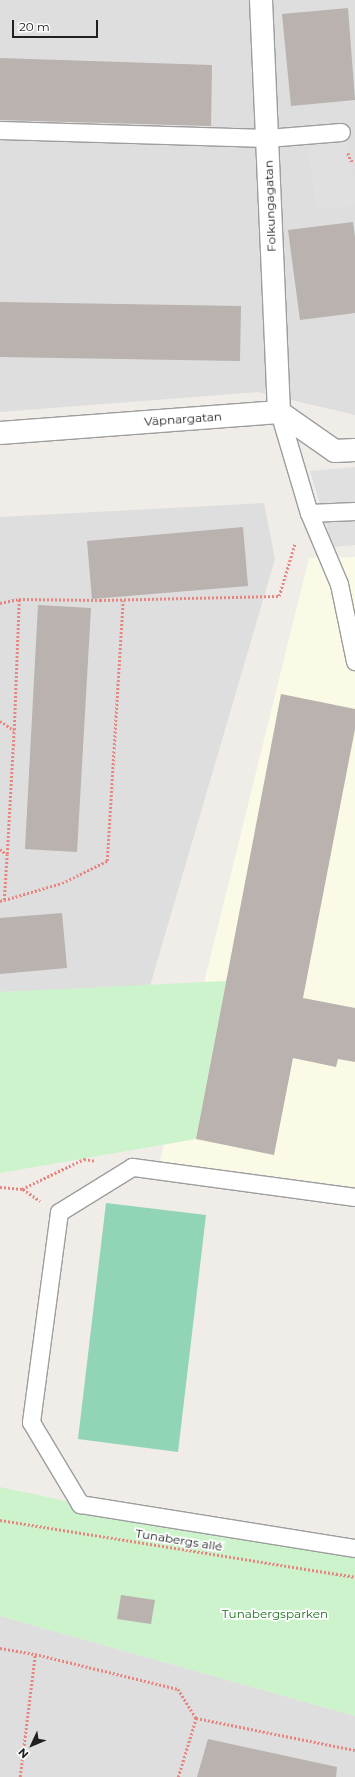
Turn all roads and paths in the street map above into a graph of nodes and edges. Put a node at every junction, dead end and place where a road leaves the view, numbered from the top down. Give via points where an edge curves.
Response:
1 (261, 0) edge
2 (0, 130) edge
3 (341, 132) dead end
4 (267, 138) junction
5 (279, 412) junction
6 (0, 433) edge
7 (355, 450) edge
8 (355, 510) edge
9 (308, 513) junction
10 (19, 599) junction
11 (123, 600) junction
12 (0, 603) edge
13 (355, 661) edge
14 (0, 721) edge
15 (14, 730) junction
16 (0, 850) edge
17 (6, 854) junction
18 (2, 901) edge
19 (132, 1167) junction
20 (0, 1188) edge
21 (355, 1197) edge
22 (0, 1520) edge
23 (355, 1548) edge
24 (355, 1578) edge
25 (0, 1648) edge
26 (35, 1654) junction
27 (196, 1718) junction
28 (355, 1750) edge
29 (20, 1777) edge
30 (178, 1777) edge

1 - 4 street, Folkungagatan
2 - 4 lane
3 - 4 lane
4 - 5 street, Folkungagatan
5 - 6 street, Väpnargatan
5 - 7 street via 335,451
5 - 9 lane
8 - 9 lane
9 - 11 path via 296,539 280,596
9 - 13 lane via 339,584
10 - 11 path
10 - 12 path
10 - 15 path
11 - 18 path via 107,861 62,883
14 - 15 path
15 - 17 path
16 - 17 path
17 - 18 path
19 - 20 path via 84,1159 22,1189
19 - 21 lane
19 - 23 lane via 59,1212 31,1422 80,1504
22 - 24 path, Tunabergs allé
25 - 26 path
26 - 27 path via 178,1689
26 - 29 path
27 - 28 path
27 - 30 path

